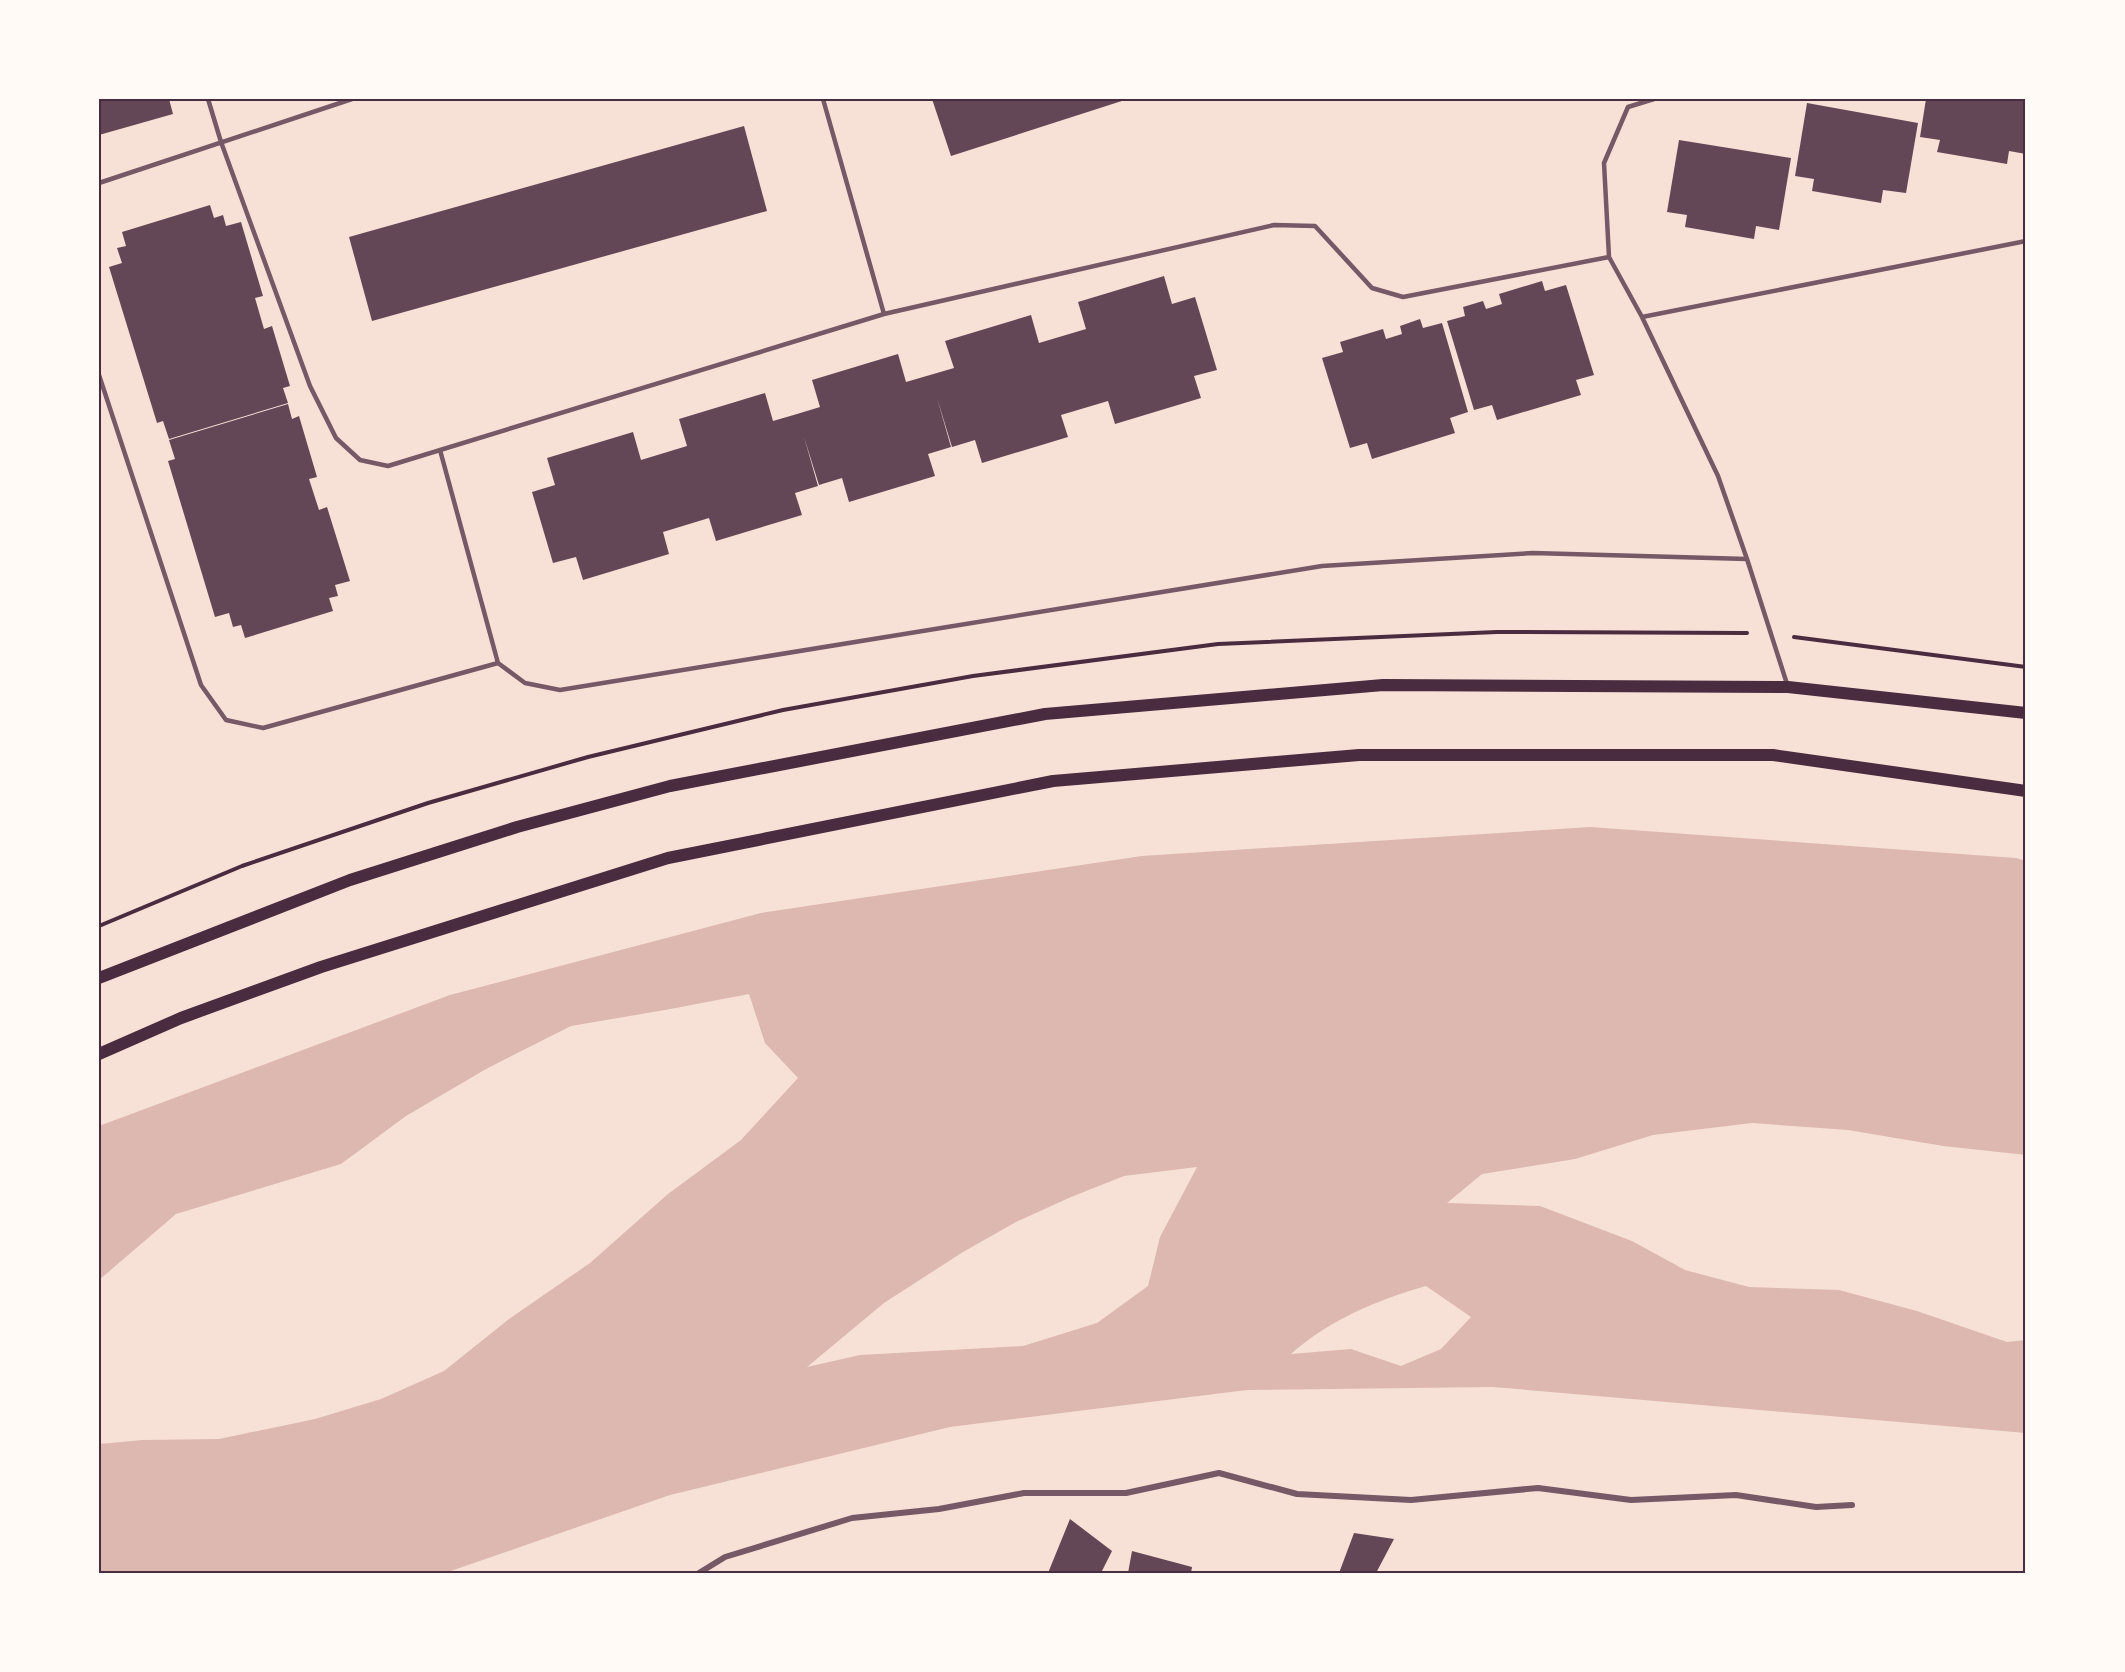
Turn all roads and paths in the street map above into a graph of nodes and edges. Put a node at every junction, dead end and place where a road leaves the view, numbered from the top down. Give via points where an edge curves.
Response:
1 (208, 99) edge
2 (352, 99) edge
3 (823, 99) edge
4 (1654, 99) edge
5 (221, 142) junction
6 (99, 183) edge
7 (2026, 241) edge
8 (1609, 256) junction
9 (884, 314) junction
10 (1642, 317) junction
11 (99, 375) edge
12 (440, 450) junction
13 (1747, 559) junction
14 (498, 663) junction
15 (1788, 687) junction
16 (2026, 712) edge
17 (2026, 790) edge
18 (99, 978) edge
19 (99, 1054) edge
20 (1852, 1505) dead end
21 (699, 1573) edge

1 - 5 lane
2 - 5 lane
3 - 9 lane
4 - 8 lane via 1628,107 1604,163
5 - 6 lane
5 - 12 lane via 310,386 336,438 360,460 388,466
7 - 10 lane
8 - 9 lane via 1403,297 1372,288 1315,226 1274,225
8 - 10 lane
9 - 12 lane
10 - 13 lane via 1718,476
11 - 14 lane via 201,685 226,720 263,728
12 - 14 lane
13 - 14 lane via 1533,553 1322,566 560,690 525,683
13 - 15 lane
15 - 16 main road
15 - 18 main road via 1383,685 1045,714 670,786 517,827 350,880
17 - 19 main road via 1773,756 1359,755 1053,781 668,858 321,967 181,1018
20 - 21 street via 1816,1506 1736,1495 1631,1500 1538,1488 1411,1500 1309,1495 1219,1473 1126,1492 1024,1492 939,1509 852,1518 725,1557

